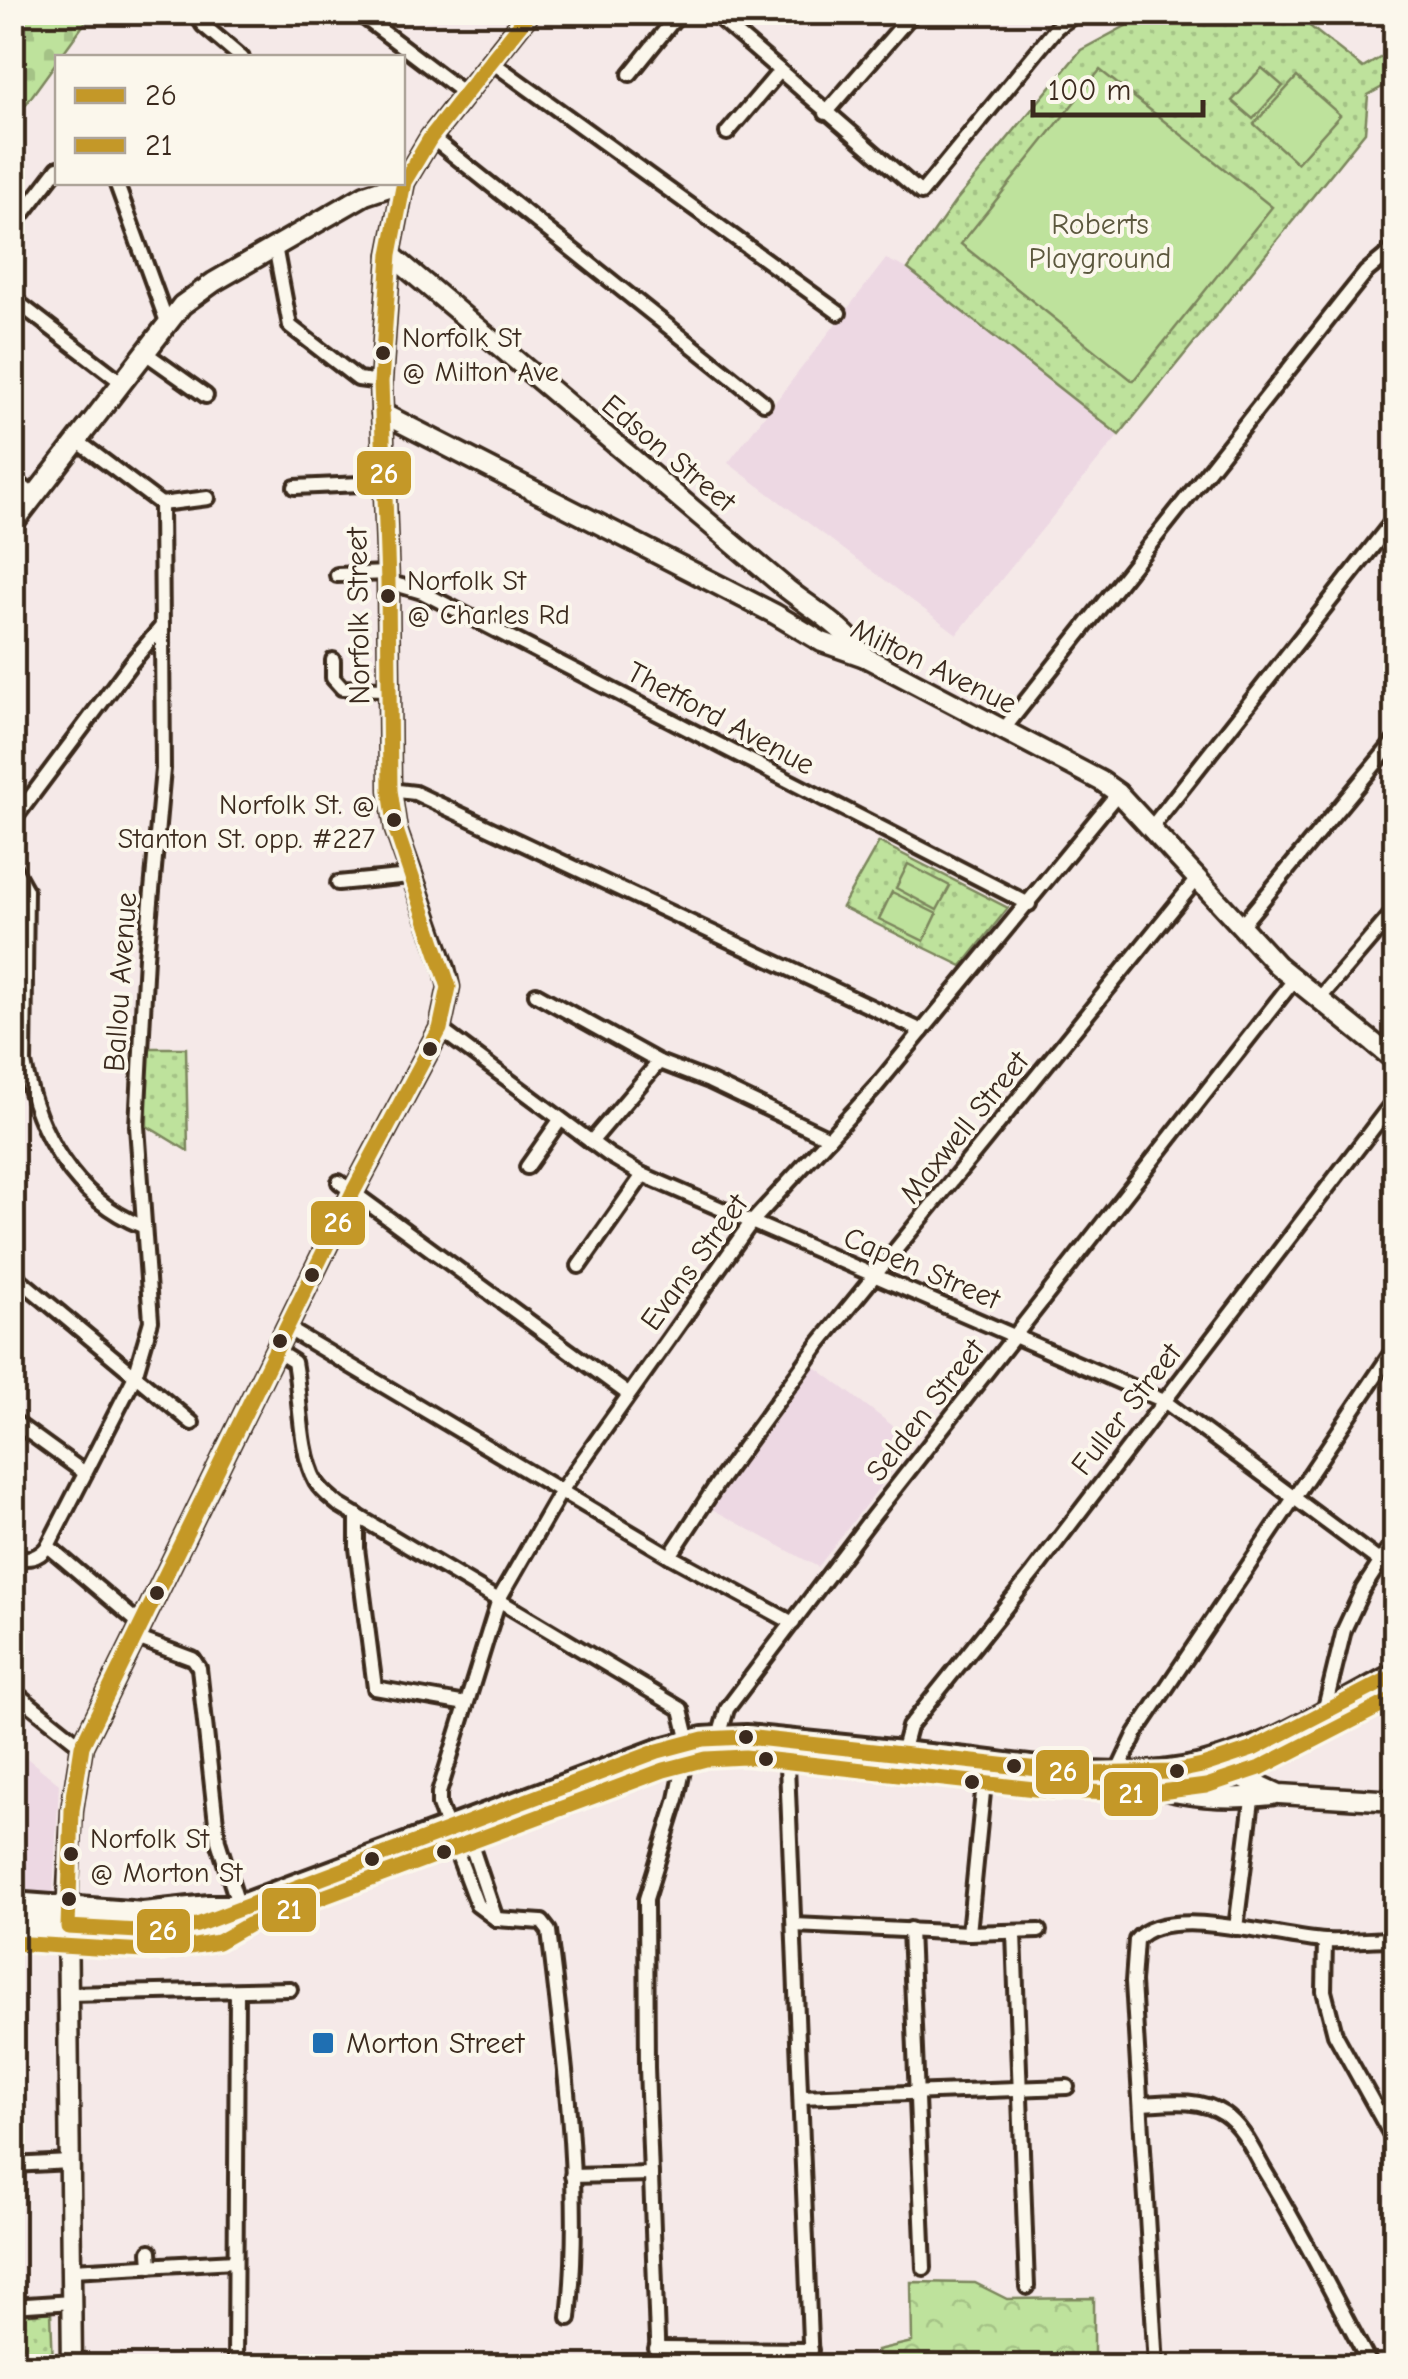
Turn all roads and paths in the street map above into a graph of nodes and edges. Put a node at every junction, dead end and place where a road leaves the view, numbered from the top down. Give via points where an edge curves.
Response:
1 (196, 12) edge
2 (357, 12) edge
3 (530, 12) edge
4 (680, 12) edge
5 (712, 12) edge
6 (1100, 12) edge
7 (908, 15) edge
8 (238, 55) edge
9 (492, 62) junction
10 (780, 71) junction
11 (630, 74) dead end
12 (466, 94) junction
13 (826, 113) junction
14 (727, 132) dead end
15 (431, 137) junction
16 (55, 172) edge
17 (405, 179) edge
18 (117, 185) edge
19 (394, 185) edge
20 (402, 185) edge
21 (12, 228) edge
22 (275, 246) junction
23 (1396, 247) edge
24 (390, 254) junction
25 (12, 298) edge
26 (839, 313) dead end
27 (167, 322) junction
28 (144, 352) junction
29 (120, 382) junction
30 (381, 382) junction
31 (206, 396) dead end
32 (764, 404) dead end
33 (382, 413) junction
34 (76, 440) junction
35 (12, 478) edge
36 (383, 483) junction
37 (295, 487) dead end
38 (34, 496) junction
39 (208, 498) dead end
40 (161, 504) junction
41 (1396, 517) edge
42 (12, 525) edge
43 (336, 575) dead end
44 (388, 577) junction
45 (810, 604) junction
46 (832, 621) junction
47 (162, 626) junction
48 (795, 627) junction
49 (822, 642) junction
50 (865, 656) junction
51 (333, 660) dead end
52 (388, 690) junction
53 (1003, 730) junction
54 (1396, 739) edge
55 (390, 790) junction
56 (1118, 793) junction
57 (12, 822) edge
58 (1150, 829) junction
59 (12, 865) edge
60 (410, 876) junction
61 (1197, 879) junction
62 (338, 883) dead end
63 (1029, 904) junction
64 (1396, 909) edge
65 (1240, 926) junction
66 (1294, 980) junction
67 (536, 994) dead end
68 (1319, 999) junction
69 (440, 1030) junction
70 (922, 1031) junction
71 (1396, 1061) edge
72 (659, 1062) junction
73 (1396, 1098) edge
74 (560, 1120) junction
75 (829, 1138) junction
76 (591, 1142) junction
77 (527, 1167) dead end
78 (643, 1175) junction
79 (346, 1187) junction
80 (750, 1224) junction
81 (142, 1226) junction
82 (579, 1266) dead end
83 (12, 1273) edge
84 (875, 1275) junction
85 (287, 1328) junction
86 (1016, 1335) junction
87 (310, 1344) junction
88 (1396, 1346) edge
89 (275, 1350) junction
90 (294, 1362) junction
91 (135, 1376) junction
92 (628, 1394) junction
93 (1164, 1401) junction
94 (12, 1420) edge
95 (192, 1423) dead end
96 (85, 1473) junction
97 (561, 1491) junction
98 (1292, 1499) junction
99 (357, 1515) junction
100 (1396, 1538) edge
101 (48, 1546) junction
102 (12, 1556) edge
103 (670, 1556) junction
104 (1379, 1561) junction
105 (499, 1599) junction
106 (793, 1623) junction
107 (137, 1630) junction
108 (1396, 1675) edge
109 (12, 1690) edge
110 (466, 1704) junction
111 (1323, 1715) junction
112 (718, 1737) junction
113 (786, 1741) junction
114 (689, 1742) junction
115 (82, 1746) junction
116 (902, 1753) junction
117 (986, 1762) junction
118 (1212, 1763) junction
119 (1119, 1772) junction
120 (1253, 1791) junction
121 (1396, 1801) edge
122 (456, 1827) junction
123 (12, 1904) edge
124 (240, 1907) junction
125 (68, 1918) junction
126 (12, 1923) edge
127 (794, 1924) junction
128 (1236, 1928) junction
129 (910, 1929) junction
130 (1039, 1931) dead end
131 (969, 1932) junction
132 (1014, 1933) junction
133 (1396, 1939) edge
134 (1324, 1941) junction
135 (290, 1989) dead end
136 (238, 1992) junction
137 (68, 1994) junction
138 (1068, 2087) dead end
139 (1021, 2088) junction
140 (918, 2093) junction
141 (800, 2097) junction
142 (1142, 2104) junction
143 (1396, 2144) edge
144 (70, 2162) junction
145 (12, 2166) edge
146 (650, 2174) junction
147 (572, 2176) junction
148 (150, 2251) dead end
149 (234, 2261) junction
150 (151, 2266) junction
151 (924, 2268) dead end
152 (72, 2270) junction
153 (1026, 2287) dead end
154 (72, 2302) junction
155 (12, 2306) edge
156 (569, 2318) dead end
157 (656, 2349) junction
158 (811, 2350) junction
159 (1396, 2362) edge
160 (72, 2366) edge
161 (235, 2366) edge
162 (658, 2366) edge
163 (811, 2366) edge
164 (1156, 2366) edge
165 (1371, 2366) edge
166 (1388, 2366) edge

1 - 8 street
2 - 12 street
3 - 9 main road, Norfolk Street
4 - 11 street
5 - 10 street
6 - 13 street via 1073,16 1040,44 921,194
7 - 13 street
9 - 12 main road, Norfolk Street
9 - 26 street
10 - 13 street
10 - 14 street
12 - 15 main road, Norfolk Street
15 - 17 main road, Norfolk Street
15 - 32 street
16 - 21 street
18 - 27 street
19 - 22 main road
20 - 24 main road, Norfolk Street
22 - 27 main road via 196,294
22 - 30 street via 290,326 358,379
23 - 53 street via 1366,272
24 - 30 main road, Norfolk Street
24 - 45 main road, Edson Street
25 - 29 street
27 - 28 main road
28 - 29 main road
28 - 31 street
29 - 34 main road
30 - 33 main road, Norfolk Street
33 - 36 main road, Norfolk Street
33 - 48 main road, Milton Avenue
34 - 38 main road
34 - 40 street
35 - 38 street
36 - 37 street
36 - 44 main road, Norfolk Street
38 - 42 main road
39 - 40 street
40 - 47 street, Ballou Avenue
41 - 58 street
43 - 44 street
44 - 52 main road, Norfolk Street
44 - 63 street, Thetford Avenue
45 - 46 main road, Edson Street
45 - 48 main road via 792,615
46 - 49 main road via 834,634
46 - 50 main road, Edson Street
47 - 57 street
47 - 81 street, Ballou Avenue via 163,769 137,1126
48 - 49 main road, Milton Avenue
49 - 50 main road, Milton Avenue
50 - 53 main road, Milton Avenue
51 - 52 street via 333,678 342,688
52 - 55 main road, Norfolk Street
53 - 56 main road, Milton Avenue
54 - 65 street
55 - 60 main road, Norfolk Street
55 - 70 street via 415,793
56 - 58 main road, Milton Avenue
56 - 63 street, Evans Street
58 - 61 main road, Milton Avenue
59 - 81 street via 26,890 29,1090 68,1170 119,1216
60 - 62 street
60 - 69 main road, Norfolk Street via 449,987
61 - 65 main road, Milton Avenue
61 - 84 street, Maxwell Street
63 - 70 street, Evans Street
64 - 68 street
65 - 66 main road, Milton Avenue
66 - 68 main road, Milton Avenue
66 - 86 street, Selden Street
67 - 72 street
68 - 71 main road, Milton Avenue
69 - 74 street, Capen Street
69 - 79 main road, Norfolk Street
70 - 75 street, Evans Street
72 - 75 street
72 - 76 street
73 - 93 street, Fuller Street
74 - 76 street, Capen Street
74 - 77 street
75 - 80 street, Evans Street
76 - 78 street, Capen Street
78 - 80 street, Capen Street
78 - 82 street
79 - 85 main road, Norfolk Street
79 - 92 street
80 - 84 street, Capen Street
80 - 92 street, Evans Street
81 - 91 street, Ballou Avenue via 150,1321
83 - 91 street
84 - 86 street, Capen Street
84 - 103 street, Maxwell Street via 768,1411
85 - 87 street
85 - 89 main road, Norfolk Street
86 - 93 street, Capen Street
86 - 106 street, Selden Street
87 - 90 street
87 - 97 street
88 - 98 street
89 - 90 street
89 - 107 main road, Norfolk Street
90 - 99 street via 315,1480
91 - 95 street
91 - 96 street, Ballou Avenue
92 - 97 street, Evans Street
93 - 98 street, Capen Street
93 - 116 street, Fuller Street via 909,1727
94 - 96 street
96 - 101 street, Ballou Avenue
97 - 103 street
97 - 105 street, Evans Street
98 - 104 street, Capen Street
98 - 119 street via 1136,1733
99 - 105 street
99 - 110 street via 374,1688
100 - 104 street
101 - 102 street via 26,1560
101 - 107 street
103 - 106 street
104 - 111 street via 1344,1630
105 - 110 street, Evans Street
105 - 114 street via 681,1708
106 - 112 street, Selden Street via 726,1709
107 - 115 main road, Norfolk Street
107 - 124 street via 199,1668 218,1841
108 - 111 highway
109 - 115 street
110 - 122 street, Evans Street via 439,1793
111 - 118 highway
112 - 113 highway
112 - 114 highway
113 - 116 highway
113 - 127 street
114 - 122 highway
114 - 146 street via 646,1900
115 - 125 main road, Norfolk Street
116 - 117 highway
117 - 119 highway
117 - 131 street
118 - 119 highway via 1158,1774
118 - 120 main road
119 - 120 main road via 1163,1792
120 - 121 main road
120 - 128 street
122 - 124 highway
122 - 147 street, Evans Street via 478,1905 496,1919 542,1922 549,1931
123 - 125 highway
124 - 125 highway
125 - 126 highway
125 - 137 main road, Norfolk Street
127 - 129 street
127 - 141 street
128 - 134 street
128 - 142 street via 1166,1923 1136,1940
129 - 131 street
129 - 140 street
130 - 132 street
131 - 132 street
132 - 139 street
133 - 134 street
134 - 143 street via 1324,1991 1335,2034
135 - 136 street
136 - 137 street
136 - 149 street
137 - 144 main road, Norfolk Street
138 - 139 street
139 - 140 street
139 - 153 street
140 - 141 street
140 - 151 street
141 - 158 street
142 - 164 street
142 - 165 street via 1207,2105 1238,2127
144 - 145 street
144 - 152 main road, Norfolk Street
146 - 147 street
146 - 157 street
147 - 156 street
148 - 150 street
149 - 150 street
149 - 161 street
150 - 152 street
152 - 154 main road, Norfolk Street
154 - 155 street
154 - 160 main road, Norfolk Street
157 - 158 street
157 - 162 street
158 - 163 street
159 - 166 street

